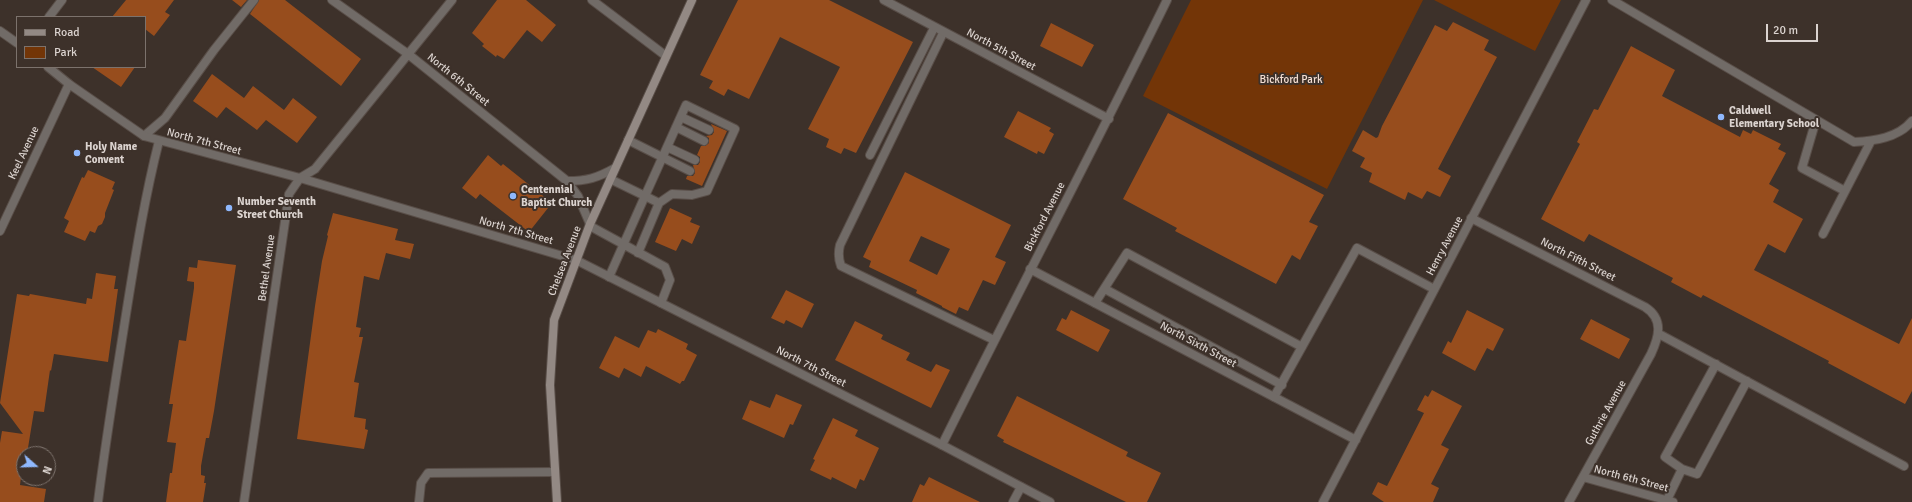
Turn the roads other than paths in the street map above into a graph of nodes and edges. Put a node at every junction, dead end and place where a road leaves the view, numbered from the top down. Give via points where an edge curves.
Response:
1 (62, 0) edge
2 (254, 0) edge
3 (332, 0) edge
4 (452, 0) edge
5 (592, 0) edge
6 (692, 0) edge
7 (884, 0) edge
8 (1167, 0) edge
9 (1586, 0) edge
10 (1612, 0) edge
11 (50, 16) edge
12 (934, 28) junction
13 (0, 31) edge
14 (944, 33) junction
15 (16, 42) edge
16 (408, 54) junction
17 (666, 56) junction
18 (49, 68) edge
19 (69, 84) junction
20 (681, 117) junction
21 (1109, 119) junction
22 (1816, 120) junction
23 (1912, 121) edge
24 (676, 127) junction
25 (709, 130) dead end
26 (144, 136) junction
27 (628, 140) junction
28 (159, 141) junction
29 (704, 141) dead end
30 (1871, 141) junction
31 (668, 147) junction
32 (870, 154) dead end
33 (663, 156) junction
34 (695, 160) dead end
35 (615, 168) junction
36 (690, 171) dead end
37 (300, 178) junction
38 (610, 179) junction
39 (566, 181) junction
40 (1845, 191) junction
41 (645, 196) junction
42 (660, 203) junction
43 (1472, 218) junction
44 (590, 225) junction
45 (0, 231) edge
46 (1823, 234) dead end
47 (624, 246) junction
48 (638, 253) junction
49 (576, 260) junction
50 (1030, 269) junction
51 (609, 277) junction
52 (1105, 289) junction
53 (1434, 289) junction
54 (661, 303) junction
55 (1094, 303) junction
56 (1659, 334) junction
57 (994, 340) junction
58 (1302, 347) junction
59 (1716, 364) junction
60 (1747, 381) junction
61 (1282, 384) junction
62 (1274, 397) junction
63 (1356, 440) junction
64 (942, 445) junction
65 (1904, 466) dead end
66 (1682, 469) junction
67 (555, 472) junction
68 (1583, 477) junction
69 (1021, 487) junction
70 (1670, 501) edge
71 (98, 502) edge
72 (244, 502) edge
73 (419, 502) edge
74 (557, 502) edge
75 (1013, 502) edge
76 (1050, 502) edge
77 (1323, 502) edge
78 (1569, 502) edge

1 - 11 street
2 - 26 street via 165,118
3 - 16 street, North 6th Street
4 - 16 street, Bethel Avenue
5 - 17 street
6 - 17 main road, Chelsea Avenue
7 - 12 street, North 5th Street
8 - 21 street, Bickford Avenue
9 - 43 street, Henry Avenue
10 - 22 street
12 - 14 street, North 5th Street
12 - 32 street
13 - 15 street
14 - 21 street, North 5th Street
14 - 57 street via 840,245 839,261 841,266
16 - 37 street, Bethel Avenue via 315,169
16 - 39 street, North 6th Street
17 - 27 main road, Chelsea Avenue
18 - 19 street, North 7th Street
19 - 26 street, North 7th Street
19 - 45 street, Keel Avenue
20 - 24 street
20 - 25 street
20 - 42 street via 686,105 735,129 727,138 708,180 707,191 692,195 672,194
21 - 50 street, Bickford Avenue
22 - 30 street via 1854,142
22 - 40 street via 1802,168
23 - 30 street via 1908,126 1881,140
24 - 29 street
24 - 31 street
26 - 28 street, North 7th Street
27 - 33 street
27 - 35 main road, Chelsea Avenue
28 - 37 street, North 7th Street
28 - 71 street via 136,252
30 - 40 street
31 - 33 street
31 - 34 street
33 - 36 street
33 - 41 street
35 - 38 main road, Chelsea Avenue
35 - 39 street via 585,181
37 - 49 street, North 7th Street
37 - 72 street, Bethel Avenue via 289,194
38 - 41 street
38 - 44 main road, Chelsea Avenue
39 - 44 street, North 6th Street via 578,196
40 - 46 street
41 - 42 street
41 - 47 street
42 - 48 street
43 - 53 street, Henry Avenue
43 - 56 street, North Fifth Street via 1652,311
44 - 47 street
44 - 49 main road, Chelsea Avenue
47 - 48 street
47 - 51 street
48 - 54 street via 665,267 670,280
49 - 51 street, North 7th Street
49 - 67 main road, Chelsea Avenue via 554,320 550,385
50 - 55 street, North Sixth Street
50 - 57 street, Bickford Avenue
51 - 54 street, North 7th Street
52 - 55 street
52 - 58 street via 1127,253
52 - 61 street
53 - 58 street via 1357,248
53 - 63 street, Henry Avenue
54 - 64 street, North 7th Street
55 - 62 street, North Sixth Street
56 - 59 street
56 - 68 street, Guthrie Avenue via 1651,354
57 - 64 street, Bickford Avenue
58 - 61 street
59 - 60 street
59 - 66 street via 1665,457
60 - 65 street
60 - 66 street via 1697,474
61 - 62 street
62 - 63 street, North Sixth Street
63 - 77 street, Henry Avenue
64 - 69 street, North 7th Street
66 - 70 street
67 - 73 street via 428,473 420,483
67 - 74 main road, Chelsea Avenue
68 - 70 street, North 6th Street
68 - 78 street, Guthrie Avenue
69 - 75 street
69 - 76 street, North 7th Street

